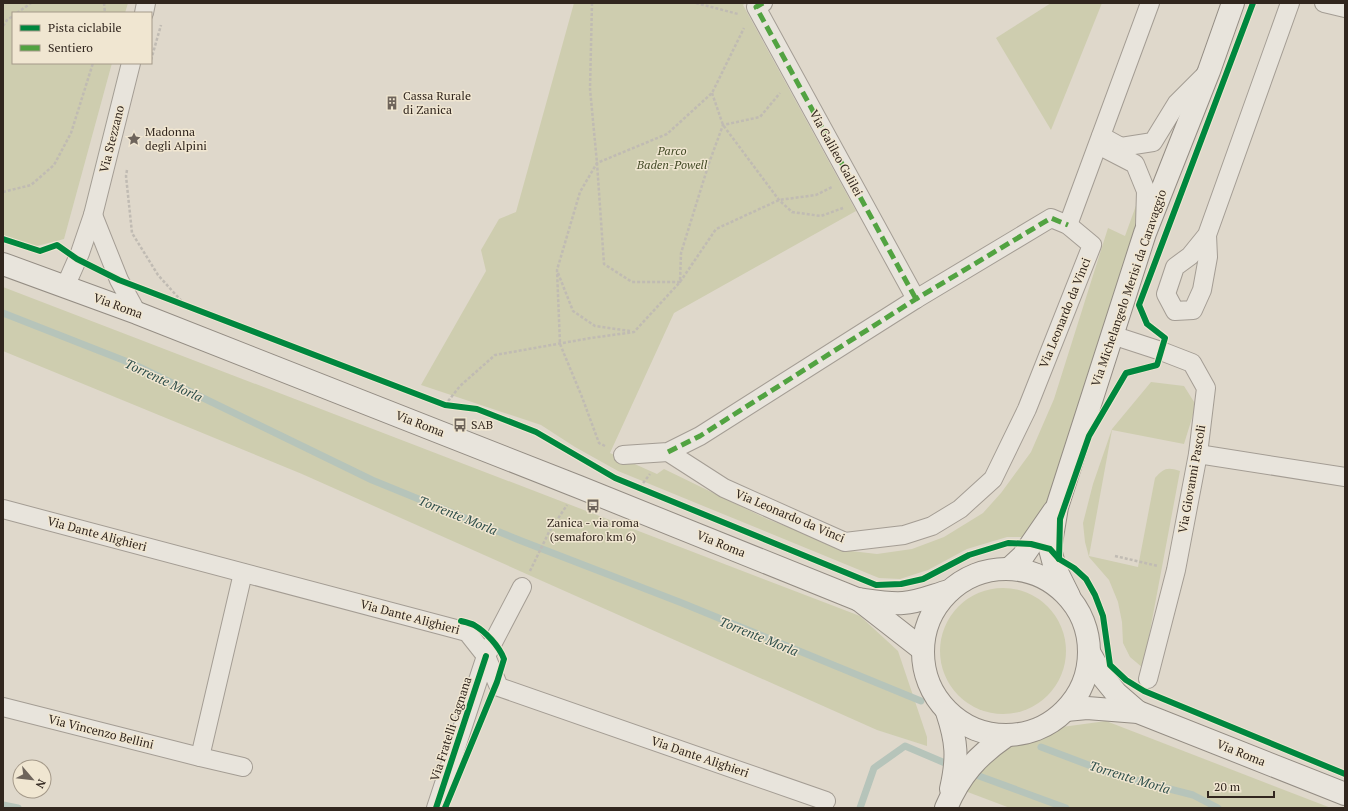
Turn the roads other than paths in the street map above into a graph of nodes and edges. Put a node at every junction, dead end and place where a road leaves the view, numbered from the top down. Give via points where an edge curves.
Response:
1 (1150, 3) edge
2 (1233, 3) edge
3 (1290, 3) edge
4 (1324, 3) edge
5 (1345, 8) edge
6 (757, 9) edge
7 (131, 64) edge
8 (1209, 70) junction
9 (1099, 140) junction
10 (93, 215) junction
11 (1068, 225) junction
12 (1145, 233) junction
13 (1208, 235) dead end
14 (3, 264) edge
15 (65, 287) junction
16 (916, 299) junction
17 (137, 313) junction
18 (1112, 335) junction
19 (668, 452) junction
20 (1198, 454) junction
21 (623, 455) road end
22 (1345, 477) edge
23 (1056, 507) junction
24 (3, 509) edge
25 (1010, 568) junction
26 (243, 573) junction
27 (522, 587) dead end
28 (949, 590) junction
29 (1068, 596) junction
30 (857, 599) junction
31 (922, 649) junction
32 (1090, 654) junction
33 (486, 656) junction
34 (1148, 679) dead end
35 (3, 707) edge
36 (1066, 710) junction
37 (947, 712) junction
38 (1138, 712) junction
39 (1006, 736) junction
40 (200, 757) junction
41 (243, 767) dead end
42 (1345, 794) edge
43 (826, 801) dead end
44 (947, 806) edge
45 (436, 808) edge

1 - 9 street
2 - 8 main road, Via Michelangelo Merisi da Caravaggio
3 - 13 street
4 - 5 street
6 - 16 street, Via Galileo Galilei
7 - 10 street, Via Stezzano
8 - 9 street via 1177,103 1153,142 1121,147
8 - 12 main road, Via Michelangelo Merisi da Caravaggio
9 - 11 street
9 - 12 street via 1135,164 1146,191
10 - 15 street, Via Stezzano
10 - 17 street via 119,280
11 - 16 street, Via Leonardo da Vinci via 1051,218
11 - 19 street, Via Leonardo da Vinci via 1092,245 1026,409 993,479 960,509 932,526 904,535 845,542 724,488
12 - 18 main road, Via Michelangelo Merisi da Caravaggio
14 - 15 main road, Via Roma
15 - 17 main road, Via Roma
16 - 19 street, Via Leonardo da Vinci via 700,436
17 - 30 main road, Via Roma
18 - 20 street, Via Giovanni Pascoli via 1192,363 1206,388
18 - 23 main road, Via Michelangelo Merisi da Caravaggio
19 - 21 street, Via Leonardo da Vinci
20 - 22 street
20 - 34 street, Via Giovanni Pascoli via 1176,570
23 - 25 main road, Via Michelangelo Merisi da Caravaggio via 1023,556
23 - 29 main road, Via Michelangelo Merisi da Caravaggio via 1050,549 1055,568
24 - 26 street, Via Dante Alighieri
25 - 28 main road, Via Roma via 988,570 967,578
25 - 29 main road, Via Roma via 1032,572 1052,581
26 - 33 street, Via Dante Alighieri via 467,632
26 - 40 street
27 - 33 street, Via Fratelli Cagnana
28 - 30 main road, Via Roma via 904,603
28 - 31 main road, Via Roma via 935,607 926,628
29 - 32 main road, Via Roma via 1080,613 1088,633
30 - 31 main road, Via Roma
31 - 37 main road, Via Roma via 924,672 933,693
32 - 36 main road, Via Roma via 1079,694
32 - 38 main road, Via Roma via 1116,693
33 - 43 street, Via Dante Alighieri via 499,687
33 - 45 street, Via Fratelli Cagnana
35 - 40 street, Via Vincenzo Bellini
36 - 38 main road, Via Roma via 1087,708
36 - 39 main road, Via Roma via 1049,724 1028,733
37 - 39 main road, Via Roma via 964,724 984,733
37 - 44 main road via 954,732 956,755
38 - 42 main road, Via Roma
39 - 44 main road via 976,760 958,783
40 - 41 street, Via Vincenzo Bellini

